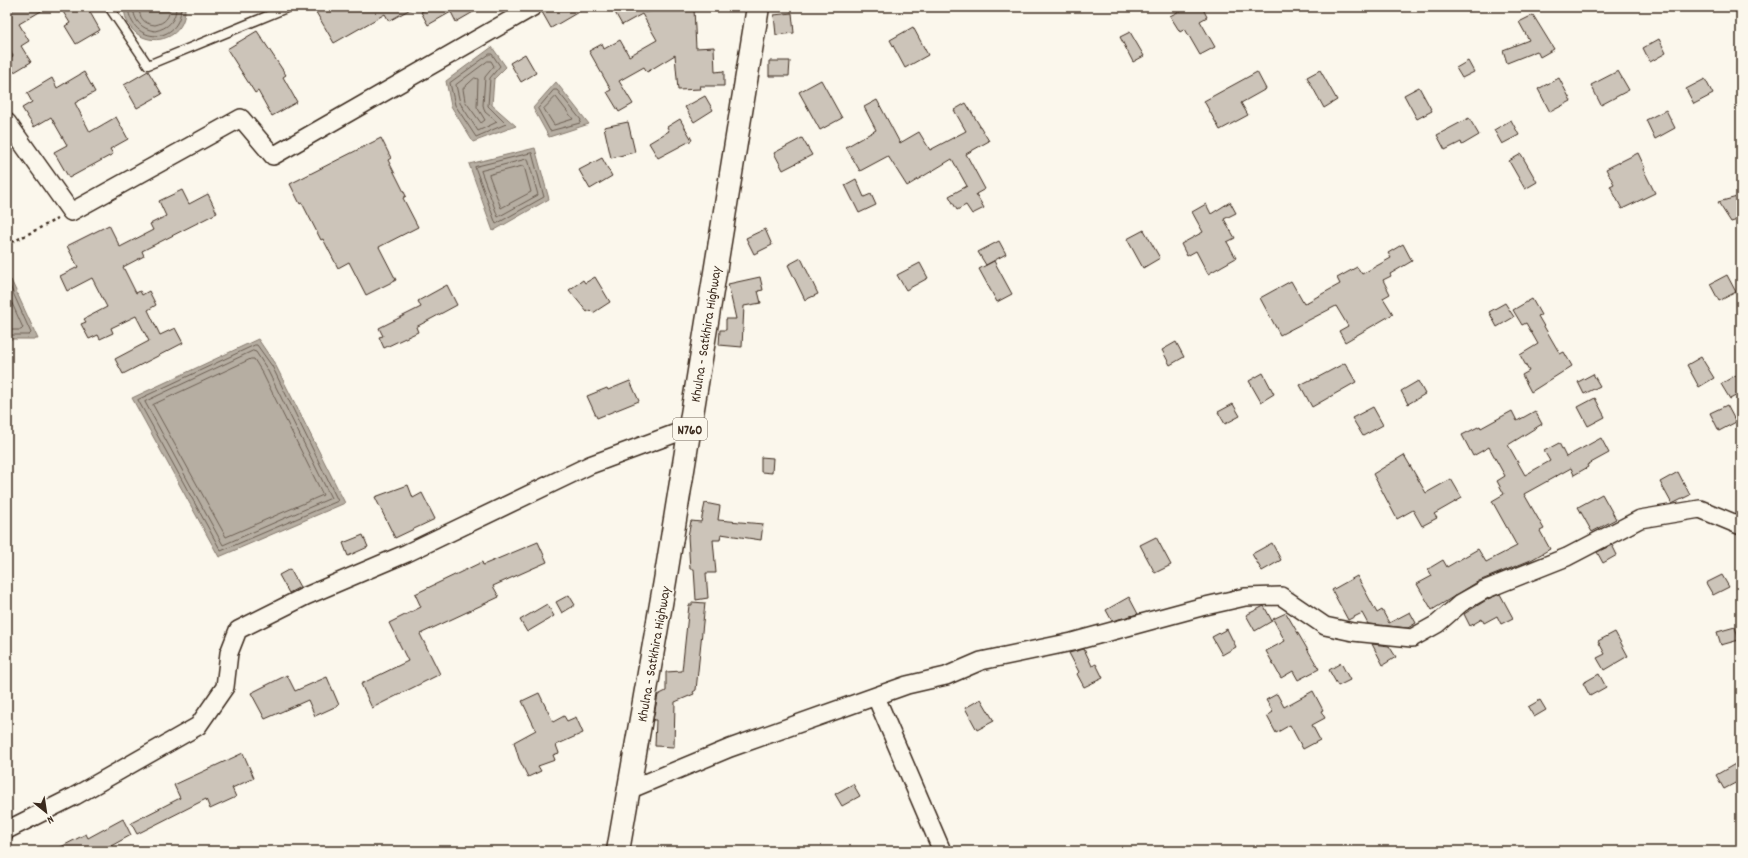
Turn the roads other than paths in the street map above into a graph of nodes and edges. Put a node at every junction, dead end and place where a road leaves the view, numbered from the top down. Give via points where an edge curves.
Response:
1 (109, 7) edge
2 (289, 7) edge
3 (533, 7) edge
4 (758, 7) edge
5 (7, 122) edge
6 (690, 428) junction
7 (1741, 526) edge
8 (876, 697) junction
9 (629, 790) junction
10 (7, 830) edge
11 (618, 851) edge
12 (942, 851) edge

1 - 2 lane via 148,65
3 - 5 street via 273,156 241,118 71,212
4 - 6 highway, Khulna - Satkhira Highway / N760
6 - 9 highway, Khulna - Satkhira Highway / N760
6 - 10 street via 590,465 407,553 306,596 238,630 230,653 224,687 198,726 75,796
7 - 8 street via 1700,509 1640,519 1567,557 1484,590 1461,603 1437,624 1412,638 1353,632 1325,626 1281,596 1245,597 1072,642 981,661 946,676 907,685
8 - 9 street via 730,748
8 - 12 street
9 - 11 highway, Khulna - Satkhira Highway / N760

